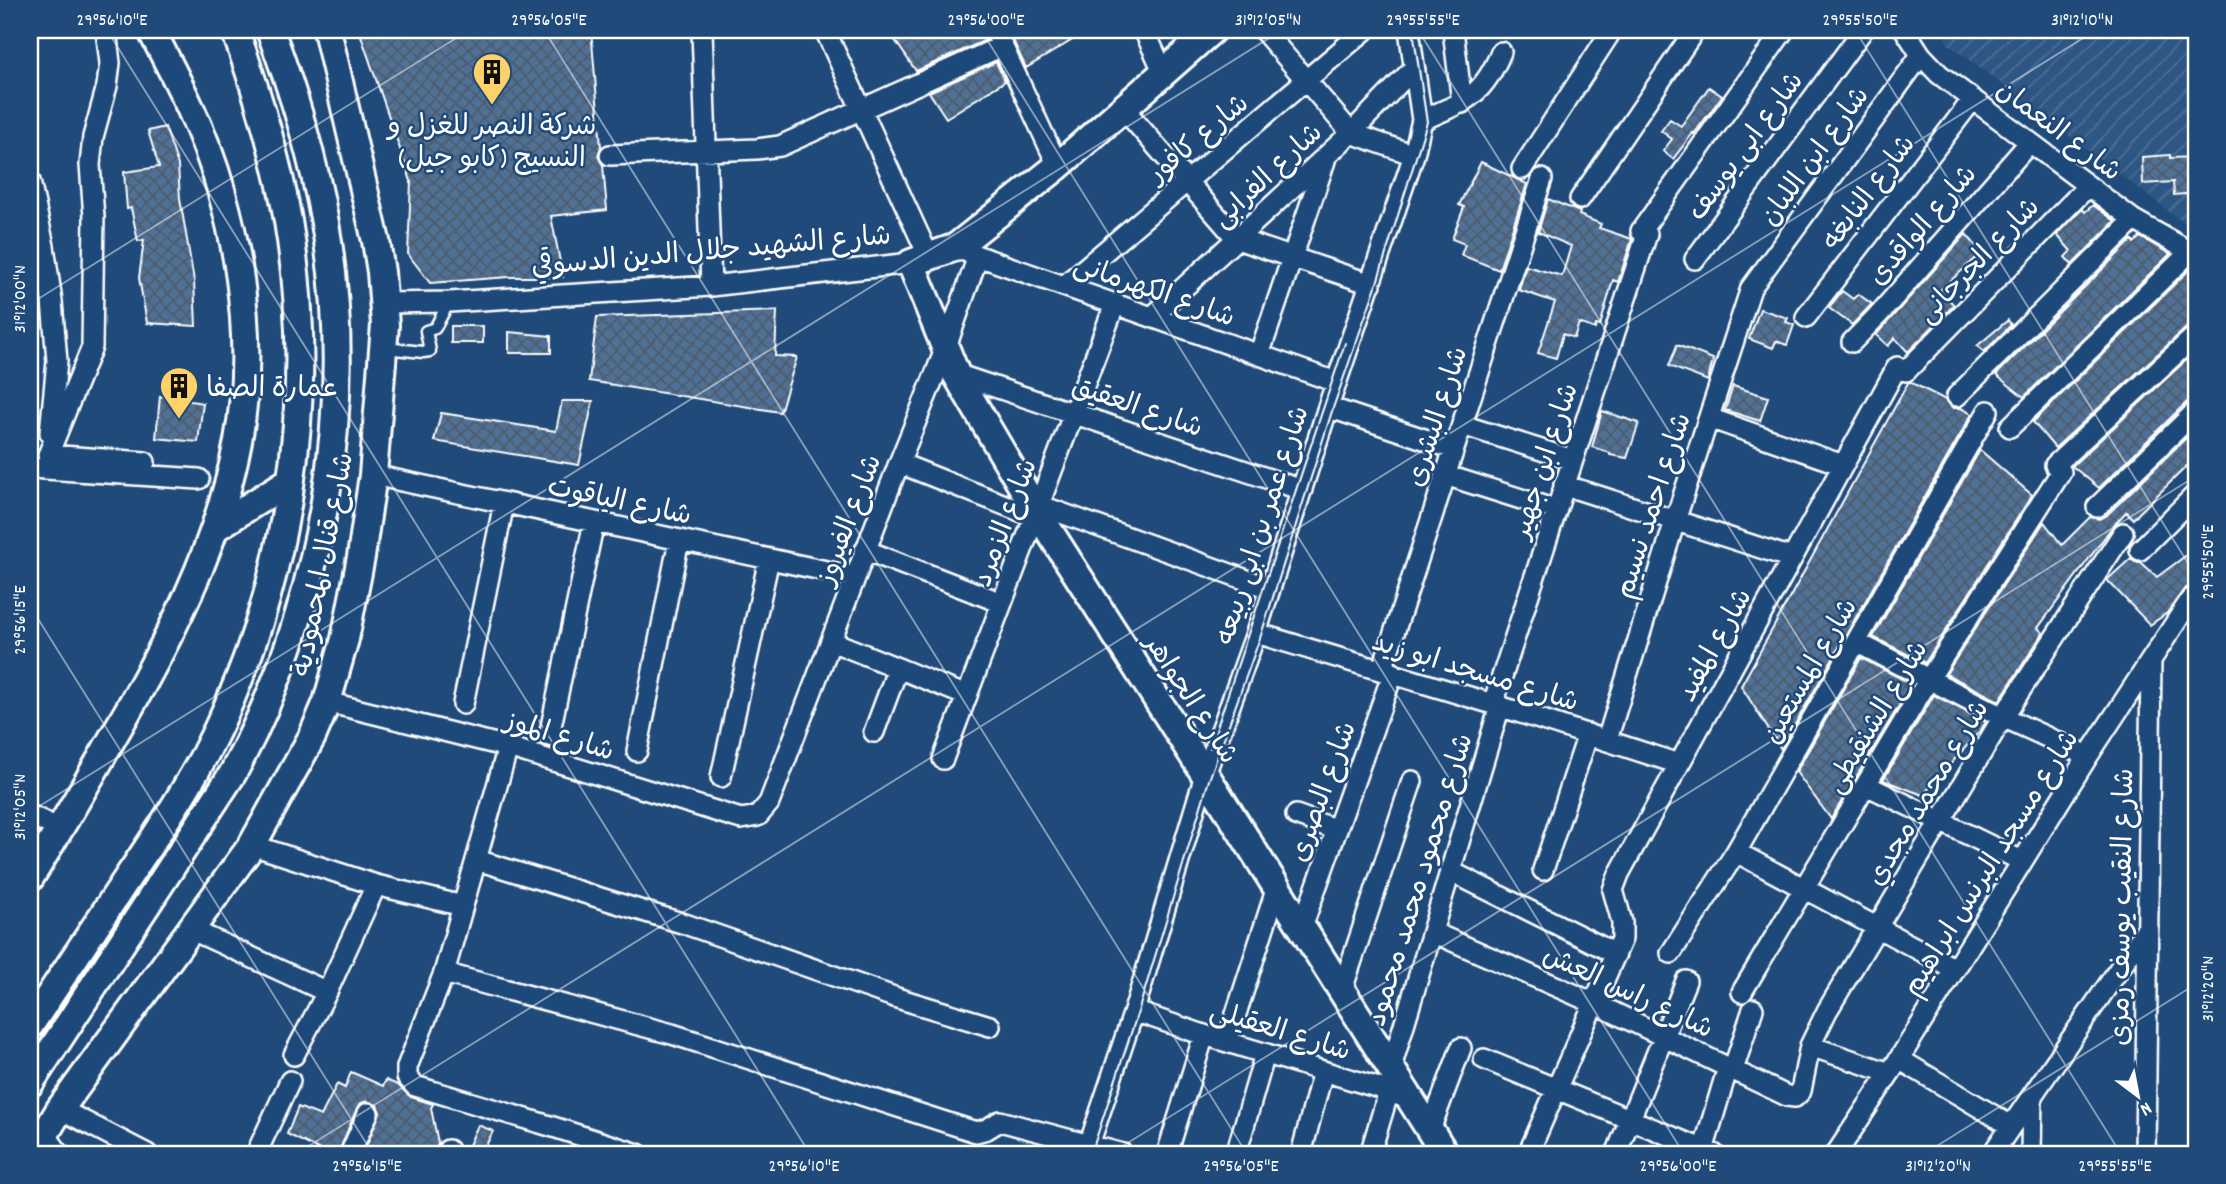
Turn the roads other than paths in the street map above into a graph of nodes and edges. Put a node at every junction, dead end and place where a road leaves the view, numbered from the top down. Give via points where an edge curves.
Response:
1 (106, 30) edge
2 (152, 30) edge
3 (235, 30) edge
4 (270, 30) edge
5 (327, 30) edge
6 (702, 30) edge
7 (825, 30) edge
8 (1144, 30) edge
9 (1212, 30) edge
10 (1263, 30) edge
11 (1365, 30) edge
12 (1409, 30) edge
13 (1453, 30) edge
14 (1695, 30) edge
15 (1784, 30) edge
16 (1863, 30) edge
17 (1905, 30) edge
18 (1608, 31) edge
19 (998, 38) edge
20 (1501, 52) dead end
21 (1921, 55) junction
22 (1415, 70) junction
23 (1164, 73) junction
24 (1307, 81) junction
25 (1973, 99) junction
26 (1462, 103) junction
27 (1123, 108) junction
28 (862, 110) junction
29 (1422, 120) junction
30 (1351, 133) junction
31 (2030, 142) junction
32 (706, 151) junction
33 (610, 155) dead end
34 (1414, 155) junction
35 (1326, 157) junction
36 (1058, 166) junction
37 (1522, 169) dead end
38 (1542, 179) dead end
39 (1187, 182) junction
40 (30, 186) edge
41 (2088, 186) junction
42 (1580, 199) dead end
43 (2134, 220) junction
44 (1237, 239) junction
45 (967, 252) junction
46 (2193, 254) edge
47 (1292, 258) junction
48 (1695, 259) dead end
49 (920, 260) junction
50 (1371, 284) junction
51 (711, 286) junction
52 (1064, 286) junction
53 (1751, 288) joint
54 (449, 302) junction
55 (385, 303) junction
56 (1115, 304) junction
57 (1152, 317) junction
58 (1806, 317) dead end
59 (2196, 335) edge
60 (1852, 342) dead end
61 (385, 348) junction
62 (1259, 355) junction
63 (950, 362) junction
64 (1902, 369) joint
65 (1336, 382) junction
66 (1957, 396) dead end
67 (1328, 407) junction
68 (1988, 411) dead end
69 (2196, 411) edge
70 (1074, 413) junction
71 (1709, 418) junction
72 (1462, 425) junction
73 (2010, 427) dead end
74 (1454, 449) junction
75 (48, 455) junction
76 (1573, 460) junction
77 (899, 463) junction
78 (1843, 465) junction
79 (30, 468) edge
80 (145, 475) junction
81 (373, 475) junction
82 (1445, 475) junction
83 (200, 480) dead end
84 (291, 480) junction
85 (1564, 485) junction
86 (1302, 489) junction
87 (2196, 494) edge
88 (504, 503) junction
89 (2097, 507) dead end
90 (1556, 510) junction
91 (1037, 511) junction
92 (1675, 521) junction
93 (594, 522) junction
94 (215, 528) junction
95 (2123, 533) dead end
96 (679, 540) junction
97 (866, 550) junction
98 (2140, 550) dead end
99 (1792, 558) junction
100 (769, 559) junction
101 (855, 577) junction
102 (1269, 589) junction
103 (2191, 599) dead end
104 (1002, 603) junction
105 (1256, 633) junction
106 (831, 641) junction
107 (1856, 642) junction
108 (2151, 660) junction
109 (898, 668) junction
110 (1387, 672) junction
111 (1929, 679) junction
112 (967, 696) junction
113 (327, 702) junction
114 (463, 704) dead end
115 (1496, 705) junction
116 (2003, 717) junction
117 (874, 732) dead end
118 (1588, 734) junction
119 (549, 736) dead end
120 (1607, 740) junction
121 (508, 747) junction
122 (638, 751) dead end
123 (2088, 756) junction
124 (943, 759) dead end
125 (1679, 764) junction
126 (1205, 775) junction
127 (722, 777) dead end
128 (1412, 780) dead end
129 (1866, 785) junction
130 (769, 803) joint
131 (1296, 815) dead end
132 (30, 816) edge
133 (1941, 822) junction
134 (60, 829) junction
135 (1337, 830) junction
136 (252, 845) junction
137 (1736, 852) junction
138 (477, 860) junction
139 (2022, 861) junction
140 (1543, 870) dead end
141 (1450, 872) junction
142 (30, 878) edge
143 (376, 884) junction
144 (1277, 887) junction
145 (1804, 888) junction
146 (463, 906) junction
147 (1302, 927) junction
148 (1877, 927) junction
149 (2148, 928) junction
150 (190, 929) junction
151 (1432, 932) junction
152 (1671, 953) dead end
153 (1616, 954) junction
154 (1955, 969) junction
155 (444, 973) junction
156 (1686, 981) dead end
157 (1342, 989) junction
158 (327, 992) junction
159 (1742, 992) dead end
160 (1594, 1003) junction
161 (1753, 1009) dead end
162 (1134, 1011) junction
163 (30, 1025) edge
164 (990, 1026) dead end
165 (1204, 1035) junction
166 (1663, 1036) junction
167 (1227, 1042) junction
168 (1810, 1046) junction
169 (1461, 1048) dead end
170 (1265, 1054) junction
171 (294, 1055) dead end
172 (1484, 1059) dead end
173 (1895, 1066) junction
174 (1730, 1068) junction
175 (1323, 1071) junction
176 (290, 1081) dead end
177 (30, 1083) edge
178 (1397, 1087) junction
179 (1556, 1089) junction
180 (1801, 1091) joint
181 (2032, 1096) junction
182 (368, 1113) dead end
183 (54, 1120) junction
184 (1630, 1120) junction
185 (2011, 1126) junction
186 (1430, 1130) junction
187 (1087, 1148) edge
188 (143, 1153) edge
189 (1706, 1153) edge
190 (33, 1154) edge
191 (65, 1154) edge
192 (256, 1154) edge
193 (350, 1154) edge
194 (638, 1154) edge
195 (1123, 1154) edge
196 (1167, 1154) edge
197 (1236, 1154) edge
198 (1301, 1154) edge
199 (1370, 1154) edge
200 (1445, 1154) edge
201 (1528, 1154) edge
202 (1616, 1154) edge
203 (1836, 1154) edge
204 (1992, 1154) edge
205 (2031, 1154) edge
206 (2145, 1154) edge

1 - 75 street via 110,63 90,165 92,347
2 - 94 main road via 210,155 238,272 243,397 234,459
3 - 84 main road via 261,110 288,222 299,336
4 - 177 main road via 316,179 331,270 335,403 319,533 281,666 233,772
5 - 55 main road, شارع قنال المحمودية via 376,241
6 - 32 street
7 - 28 street
8 - 23 street
9 - 23 main road, شارع الشهيد جلال الدين الدسوقي
10 - 24 street
11 - 24 street, شارع كافور
12 - 22 street, شارع عمر بن ابى ربيعه
13 - 26 street
14 - 42 street
15 - 76 street, شارع ابن جهير via 1644,232
16 - 48 street, شارع ابى يوسف
17 - 21 street, شارع النعمان
18 - 37 street
19 - 28 street
19 - 36 street
20 - 26 street via 1493,72
21 - 25 street, شارع النعمان
21 - 53 street, شارع ابن اللبان
22 - 29 street, شارع عمر بن ابى ربيعه
22 - 30 street, شارع الفرابى
23 - 27 main road, شارع الشهيد جلال الدين الدسوقي
24 - 30 street
24 - 39 street, شارع كافور
25 - 31 street, شارع النعمان
25 - 58 street, شارع النابغه
26 - 29 street
27 - 36 main road, شارع الشهيد جلال الدين الدسوقي
27 - 39 street
28 - 32 street via 780,146
28 - 49 street
29 - 34 street, شارع عمر بن ابى ربيعه
30 - 34 street
30 - 35 street, شارع الفرابى
31 - 41 street, شارع النعمان
31 - 60 street, شارع الواقدى
32 - 33 street
32 - 51 street
34 - 50 street, شارع عمر بن ابى ربيعه
35 - 44 street, شارع الفرابى
35 - 47 street
36 - 45 main road, شارع الشهيد جلال الدين الدسوقي
38 - 72 street, شارع البشرى
39 - 44 street
39 - 52 street, شارع كافور
40 - 75 street via 44,246 57,361
41 - 43 street, شارع النعمان
41 - 64 street, شارع الجرجانى
43 - 46 street, شارع النعمان
43 - 66 street
44 - 47 street
44 - 57 street, شارع الفرابى
45 - 49 main road, شارع الشهيد جلال الدين الدسوقي
45 - 52 street, شارع الكهرمانى
45 - 63 street, شارع الفيروز
46 - 73 street
47 - 50 street
47 - 62 street
49 - 51 street, شارع الشهيد جلال الدين الدسوقي
49 - 63 main road, شارع الجواهر
50 - 65 street, شارع عمر بن ابى ربيعه
51 - 54 street, شارع الشهيد جلال الدين الدسوقي
52 - 56 street, شارع الكهرمانى
53 - 71 street, شارع احمد نسيم
54 - 55 street, شارع الشهيد جلال الدين الدسوقي
54 - 61 lane via 435,328 426,331 430,351
55 - 61 main road, شارع قنال المحمودية
56 - 57 street, شارع الكهرمانى
56 - 70 street, شارع الزمرد
57 - 62 street, شارع الكهرمانى
59 - 111 street, شارع الشنقيطى via 2058,469
61 - 81 main road, شارع قنال المحمودية
62 - 65 street, شارع الكهرمانى
63 - 70 street, شارع العقيق
63 - 77 street, شارع الفيروز
63 - 91 main road, شارع الجواهر
64 - 78 street, شارع المفيد
65 - 67 street, شارع عمر بن ابى ربيعه
67 - 74 street
67 - 86 street, شارع عمر بن ابى ربيعه
68 - 107 street, شارع المستعين
69 - 89 street
70 - 86 street, شارع العقيق
70 - 91 street, شارع الزمرد
71 - 78 street
71 - 92 street, شارع احمد نسيم
72 - 74 street, شارع البشرى
72 - 76 street
74 - 82 street, شارع البشرى
75 - 80 street via 147,462
76 - 85 street, شارع ابن جهير
77 - 91 street
77 - 97 street, شارع الفيروز
78 - 99 street, شارع المفيد
79 - 80 street
80 - 83 street
81 - 88 street, شارع الياقوت
81 - 113 main road, شارع قنال المحمودية via 345,639
82 - 90 street
82 - 110 street, شارع البشرى
84 - 94 main road
84 - 163 main road via 263,607 222,720 165,822
85 - 90 street, شارع ابن جهير
85 - 92 street
86 - 102 street, شارع عمر بن ابى ربيعه
87 - 98 street
88 - 93 street, شارع الياقوت
88 - 114 street
90 - 115 street, شارع ابن جهير
91 - 102 street
91 - 104 street, شارع الزمرد
91 - 126 main road, شارع الجواهر
92 - 99 street
92 - 120 street, شارع احمد نسيم
93 - 96 street, شارع الياقوت
93 - 119 street
94 - 134 main road via 152,670
95 - 116 street, شارع محمد مجدي
96 - 100 street, شارع الياقوت
96 - 122 street
97 - 101 street, شارع الفيروز
97 - 104 street
99 - 125 street, شارع المفيد
100 - 101 street, شارع الياقوت
100 - 127 street
101 - 106 street, شارع الفيروز
102 - 105 street, شارع عمر بن ابى ربيعه
103 - 108 street, شارع مسجد البرنس ابراهيم
104 - 112 street, شارع الزمرد
105 - 110 street, شارع مسجد ابو زيد
105 - 126 street, شارع عمر بن ابى ربيعه
106 - 109 street
106 - 130 street, شارع الفيروز
107 - 111 street
107 - 137 street, شارع المستعين
108 - 123 street, شارع مسجد البرنس ابراهيم
108 - 149 street, شارع النقيب يوسف رمزى
109 - 112 street
109 - 117 street
110 - 115 street, شارع مسجد ابو زيد
110 - 135 street, شارع البصرى
111 - 116 street
111 - 129 street, شارع الشنقيطى
112 - 124 street, شارع الزمرد
113 - 121 street, شارع الموز
113 - 136 main road, شارع قنال المحمودية
115 - 118 street, شارع مسجد ابو زيد
115 - 141 street, شارع محمود محمد محمود
116 - 123 street
116 - 133 street, شارع محمد مجدي
118 - 120 street, شارع مسجد ابو زيد
118 - 140 street
120 - 125 street, شارع مسجد ابو زيد
121 - 130 street, شارع الموز via 741,819 758,816
121 - 138 street
123 - 139 street, شارع مسجد البرنس ابراهيم
125 - 153 street, شارع المفيد via 1612,890 1622,922
126 - 144 main road, شارع الجواهر
126 - 162 street, شارع عمر بن ابى ربيعه
128 - 157 street
129 - 133 street
129 - 145 street, شارع الشنقيطى
131 - 135 street
132 - 134 street
133 - 139 street
133 - 148 street, شارع محمد مجدي
134 - 142 main road
135 - 147 street, شارع البصرى
136 - 143 street
136 - 150 main road, شارع قنال المحمودية
137 - 145 street
137 - 152 street, شارع المستعين
138 - 146 street
138 - 164 street
139 - 154 street, شارع مسجد البرنس ابراهيم
141 - 151 street, شارع محمود محمد محمود
141 - 153 street
143 - 146 street
143 - 158 street
144 - 147 main road, شارع الجواهر
144 - 167 street
145 - 148 street
145 - 159 street, شارع الشنقيطى
146 - 155 street
147 - 157 main road, شارع الجواهر
148 - 154 street
148 - 168 street, شارع محمد مجدي
149 - 181 street
149 - 206 street, شارع النقيب يوسف رمزى
150 - 158 street
150 - 183 main road, شارع قنال المحمودية
151 - 160 street, شارع راس العش
151 - 178 street, شارع محمود محمد محمود
153 - 160 street, شارع المفيد
154 - 173 street, شارع مسجد البرنس ابراهيم
155 - 187 street via 672,1034 976,1132 1000,1121
155 - 194 street via 407,1066 407,1077 415,1086
156 - 166 street
157 - 178 main road, شارع الجواهر
158 - 171 street
160 - 166 street, شارع راس العش
160 - 179 street, شارع المفيد
161 - 174 street
162 - 165 street, شارع العقيلى
162 - 187 street, شارع عمر بن ابى ربيعه
165 - 167 street, شارع العقيلى
165 - 196 street
166 - 174 street, شارع راس العش
166 - 184 street
167 - 170 street, شارع العقيلى
168 - 173 street
168 - 180 street, شارع محمد مجدي
169 - 186 street
170 - 175 street, شارع العقيلى
170 - 197 street
172 - 179 street
173 - 185 street
173 - 203 street, شارع مسجد البرنس ابراهيم
174 - 180 street, شارع راس العش via 1787,1096 1795,1097
174 - 189 street
175 - 178 street, شارع العقيلى
175 - 198 street
176 - 192 street
178 - 186 main road, شارع الجواهر
178 - 199 street, شارع محمود محمد محمود
179 - 184 street
179 - 201 street, شارع المفيد
181 - 185 street
181 - 205 street
182 - 193 street
183 - 188 street
183 - 190 main road, شارع قنال المحمودية
183 - 191 lane
184 - 189 street
184 - 202 street
185 - 204 street
186 - 200 main road, شارع الجواهر
187 - 195 street

